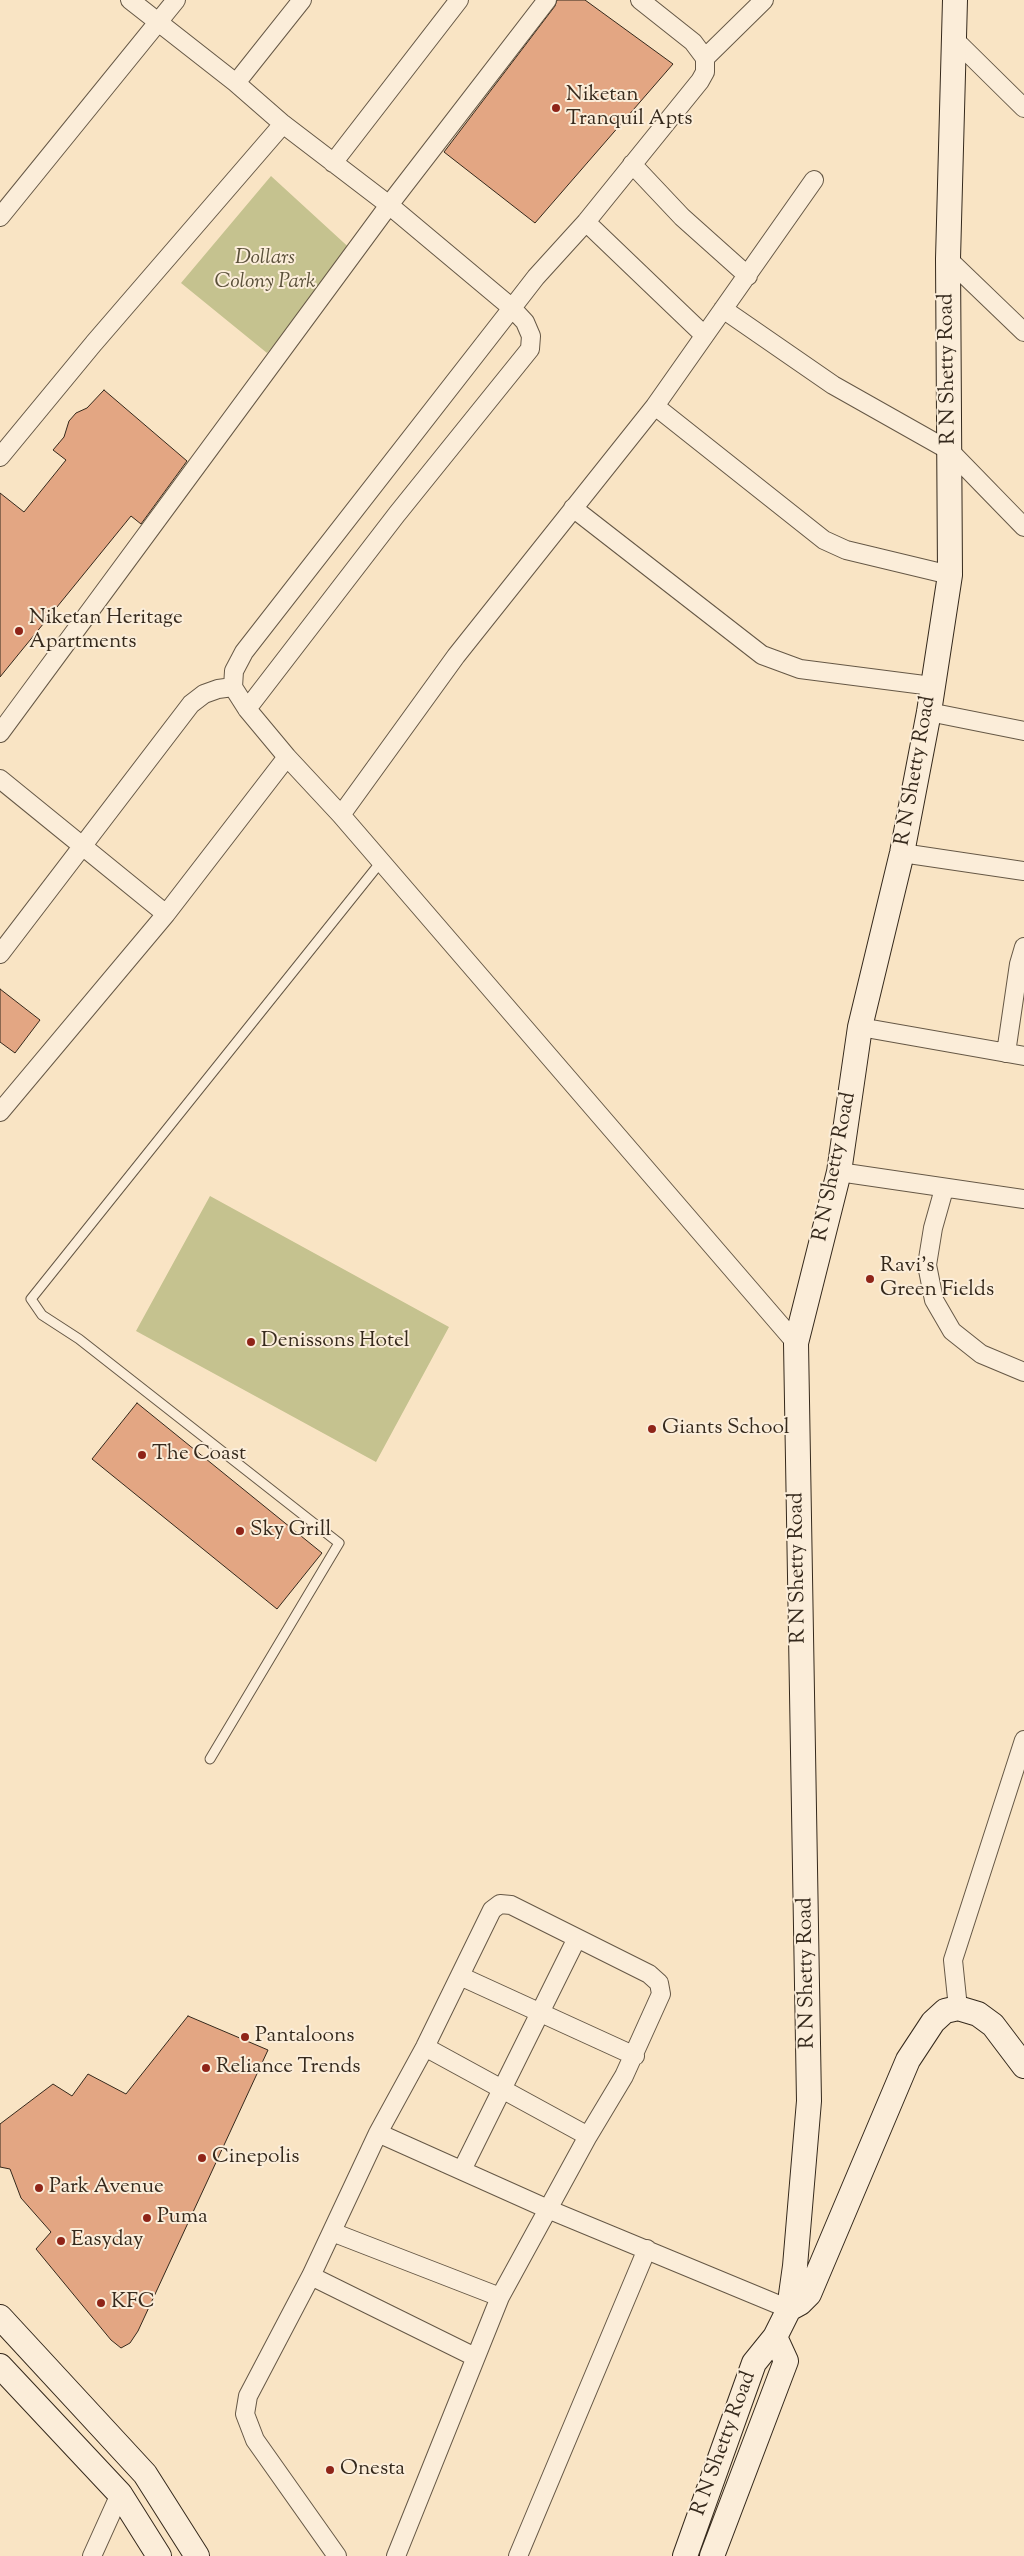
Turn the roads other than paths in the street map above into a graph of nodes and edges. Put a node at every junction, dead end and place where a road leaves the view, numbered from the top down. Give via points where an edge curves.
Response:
1 (130, 0) edge
2 (176, 0) edge
3 (302, 0) edge
4 (459, 0) edge
5 (547, 0) edge
6 (640, 0) edge
7 (764, 0) edge
8 (955, 0) edge
9 (160, 22) junction
10 (955, 40) junction
11 (705, 58) junction
12 (236, 83) junction
13 (1024, 108) edge
14 (283, 124) junction
15 (333, 163) junction
16 (632, 164) junction
17 (814, 180) dead end
18 (389, 205) junction
19 (0, 217) edge
20 (586, 222) junction
21 (948, 259) junction
22 (748, 276) junction
23 (512, 308) junction
24 (723, 310) junction
25 (1024, 332) edge
26 (704, 335) junction
27 (655, 406) junction
28 (950, 451) junction
29 (0, 457) edge
30 (573, 508) junction
31 (1024, 527) edge
32 (950, 575) junction
33 (932, 686) junction
34 (233, 687) junction
35 (247, 709) junction
36 (929, 712) junction
37 (1024, 731) edge
38 (0, 733) edge
39 (287, 757) junction
40 (0, 779) edge
41 (341, 815) junction
42 (82, 844) junction
43 (902, 853) junction
44 (380, 863) junction
45 (1024, 870) edge
46 (166, 914) junction
47 (1024, 947) edge
48 (0, 954) edge
49 (860, 1027) junction
50 (1006, 1053) junction
51 (1024, 1056) edge
52 (0, 1112) edge
53 (839, 1172) junction
54 (944, 1189) junction
55 (1024, 1199) edge
56 (796, 1343) junction
57 (1024, 1372) edge
58 (1024, 1740) edge
59 (210, 1760) dead end
60 (577, 1938) junction
61 (460, 1976) junction
62 (958, 2008) junction
63 (539, 2012) junction
64 (425, 2047) junction
65 (634, 2056) junction
66 (1024, 2066) edge
67 (502, 2088) junction
68 (378, 2133) junction
69 (588, 2136) junction
70 (462, 2170) junction
71 (550, 2210) junction
72 (332, 2232) junction
73 (647, 2249) junction
74 (311, 2276) junction
75 (500, 2297) junction
76 (789, 2310) junction
77 (0, 2317) edge
78 (775, 2337) junction
79 (475, 2357) junction
80 (0, 2366) edge
81 (120, 2494) junction
82 (688, 2548) edge
83 (713, 2553) edge
84 (92, 2556) edge
85 (159, 2556) edge
86 (197, 2556) edge
87 (337, 2556) edge
88 (396, 2556) edge
89 (518, 2556) edge

1 - 9 street
2 - 9 street
3 - 12 street
4 - 15 street
5 - 18 street
6 - 11 street via 693,42
7 - 11 street
8 - 10 street, R N Shetty Road
9 - 12 street
9 - 19 street
10 - 13 street
10 - 21 street, R N Shetty Road
11 - 16 street via 705,72 700,80
12 - 14 street
14 - 15 street
14 - 29 street
15 - 18 street
16 - 20 street
16 - 22 street via 682,217
17 - 22 street
18 - 23 street
18 - 38 street
20 - 23 street
20 - 26 street
21 - 25 street
21 - 28 street, R N Shetty Road
22 - 24 street
23 - 34 street via 244,652 234,671
23 - 35 street via 525,322 531,336 530,349 397,514
24 - 26 street
24 - 28 street via 833,385
26 - 27 street
27 - 30 street
27 - 32 street via 824,540 846,550
28 - 31 street
28 - 32 street, R N Shetty Road
30 - 33 street via 762,655 800,670
30 - 41 street via 456,656
32 - 33 street, R N Shetty Road
33 - 36 street, R N Shetty Road
34 - 35 street
34 - 42 street via 204,694 191,704
35 - 39 street
36 - 37 street
36 - 43 street, R N Shetty Road
39 - 41 street
39 - 46 street
40 - 42 street
41 - 44 street
42 - 46 street
42 - 48 street
43 - 45 street
43 - 49 street, R N Shetty Road
44 - 56 street
44 - 59 lane via 31,1299 42,1316 79,1339 339,1543
46 - 52 street
47 - 50 street
49 - 50 street
49 - 53 street, R N Shetty Road
50 - 51 street
53 - 54 street
53 - 56 street, R N Shetty Road
54 - 55 street
54 - 57 street via 933,1228 928,1265 934,1300 952,1331 981,1354
56 - 76 street, R N Shetty Road via 809,2102
58 - 62 street via 953,1960
60 - 61 street via 511,1905 500,1904 492,1910
60 - 63 street
60 - 65 street via 648,1974 659,1983 658,2005
61 - 63 street
61 - 64 street
62 - 66 street via 978,2014 992,2025
62 - 76 street via 945,2011 932,2022 908,2060 809,2294
63 - 65 street
63 - 67 street
64 - 67 street
64 - 68 street
65 - 69 street
67 - 69 street
67 - 70 street
68 - 70 street
68 - 72 street
69 - 71 street
70 - 71 street
71 - 73 street
71 - 75 street
72 - 74 street
72 - 75 street
73 - 76 street
73 - 89 street
74 - 79 street
74 - 87 street via 248,2396 245,2414 255,2440
75 - 79 street
76 - 78 street, R N Shetty Road
77 - 86 street via 145,2474
78 - 82 street, R N Shetty Road via 754,2363
78 - 83 street, R N Shetty Road via 786,2361
79 - 88 street
80 - 81 street
81 - 84 street
81 - 85 street
82 - 83 street

